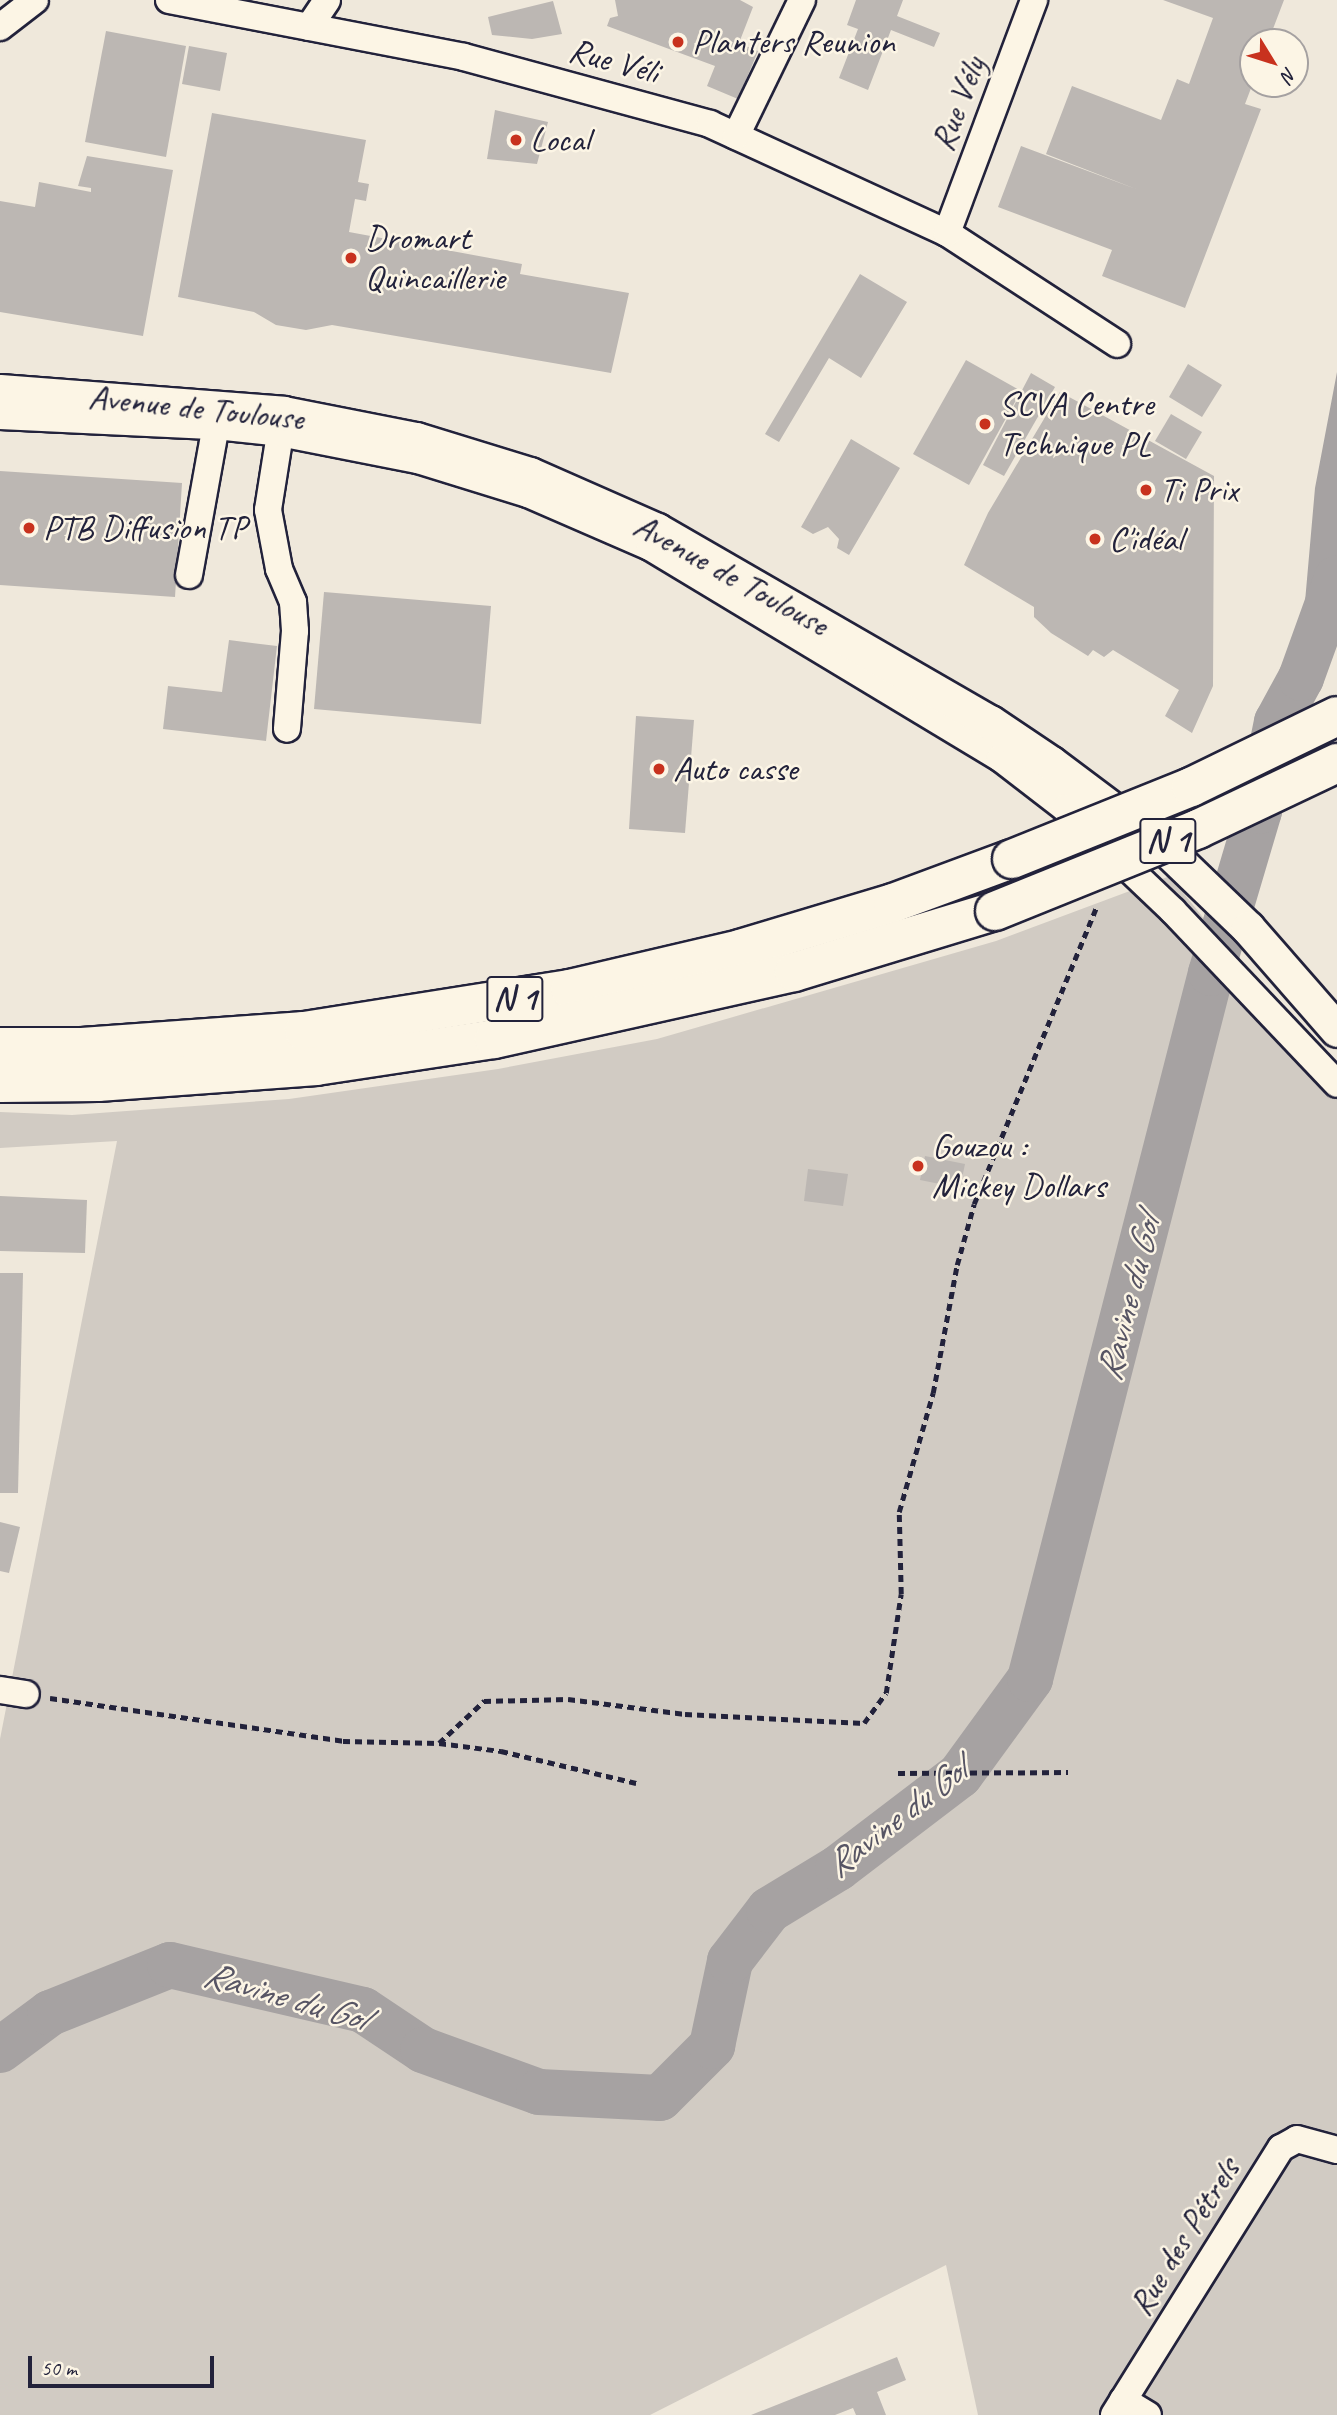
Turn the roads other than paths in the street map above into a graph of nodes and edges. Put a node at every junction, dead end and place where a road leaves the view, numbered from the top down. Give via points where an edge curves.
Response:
1 (35, 0) edge
2 (169, 0) edge
3 (327, 0) edge
4 (802, 0) edge
5 (1034, 0) edge
6 (0, 27) edge
7 (309, 27) junction
8 (736, 136) junction
9 (947, 233) junction
10 (1117, 344) dead end
11 (0, 391) edge
12 (0, 416) edge
13 (218, 416) junction
14 (282, 423) junction
15 (189, 576) dead end
16 (1337, 716) edge
17 (287, 729) dead end
18 (1337, 763) edge
19 (1337, 1030) edge
20 (0, 1047) edge
21 (0, 1083) edge
22 (1337, 1084) edge
23 (0, 1690) edge
24 (26, 1694) road end
25 (1337, 2150) edge
26 (1119, 2408) edge
27 (1148, 2415) edge

1 - 6 street
2 - 7 street, Rue Véli
3 - 7 street
4 - 8 street
5 - 9 street, Rue Vély
7 - 8 street, Rue Véli via 464,57 710,124
8 - 9 street, Rue Véli
9 - 10 street, Rue Véli
11 - 13 main road, Avenue de Toulouse
12 - 13 street
13 - 14 main road, Avenue de Toulouse
13 - 15 street
14 - 17 street via 268,510 279,569 294,612
14 - 19 main road, Avenue de Toulouse via 416,439 517,470 657,530 990,722 1167,850 1274,955
14 - 22 street via 527,494 650,547 1000,758 1065,808 1173,911
16 - 20 highway, N 1, bridge via 1191,787 1012,859 893,903 740,949 569,989 304,1031 82,1047
18 - 21 highway, N 1, bridge via 1198,829 995,911 794,972 494,1039 247,1072
23 - 24 street
25 - 26 street, Rue des Pétrels via 1297,2139 1281,2148
26 - 27 street

